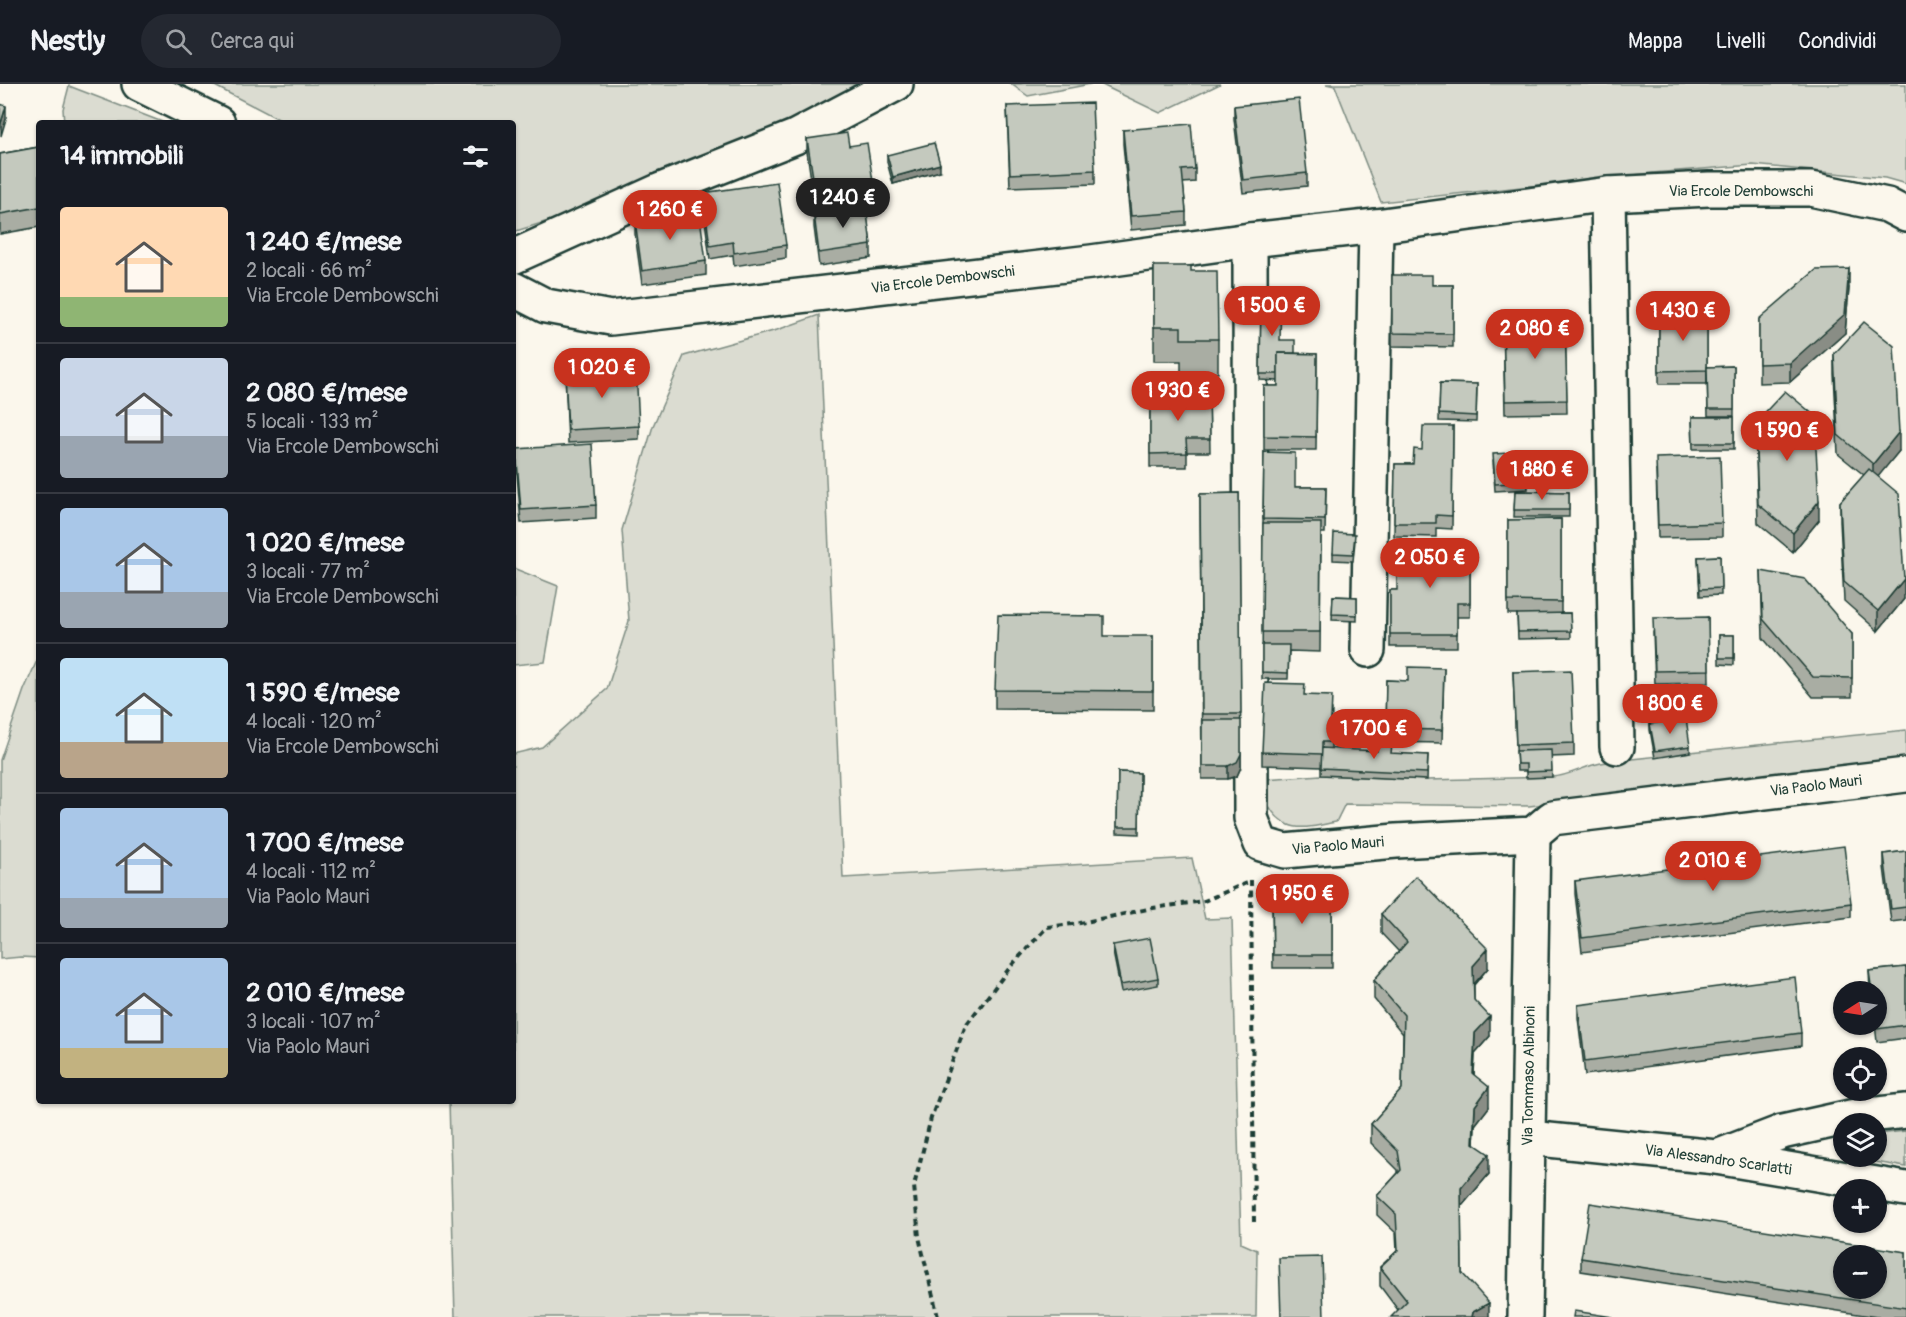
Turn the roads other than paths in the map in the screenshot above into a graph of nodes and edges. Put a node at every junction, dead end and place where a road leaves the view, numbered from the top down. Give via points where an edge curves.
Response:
1 (139, 84) edge
2 (896, 84) edge
3 (212, 120) edge
4 (1608, 194) junction
5 (1906, 215) edge
6 (1376, 226) junction
7 (1250, 240) junction
8 (516, 256) edge
9 (516, 291) edge
10 (1368, 650) dead end
11 (1617, 747) dead end
12 (1906, 775) edge
13 (1533, 834) junction
14 (1906, 1111) edge
15 (1528, 1138) junction
16 (1716, 1157) junction
17 (1906, 1189) edge
18 (1525, 1317) edge

1 - 3 street
2 - 8 street via 795,137 661,190
4 - 5 street, Via Ercole Dembowschi via 1811,189 1887,205
4 - 6 street, Via Ercole Dembowschi
4 - 11 street
6 - 7 street, Via Ercole Dembowschi
6 - 10 street
7 - 9 street, Via Ercole Dembowschi via 611,318 546,306
7 - 13 street, Via Paolo Mauri via 1251,818 1261,844 1285,851
12 - 13 street, Via Paolo Mauri via 1552,818
13 - 15 street, Via Tommaso Albinoni
14 - 16 street via 1850,1117 1782,1132
15 - 16 street, Via Alessandro Scarlatti
15 - 18 street, Via Tommaso Albinoni
16 - 17 street, Via Alessandro Scarlatti

